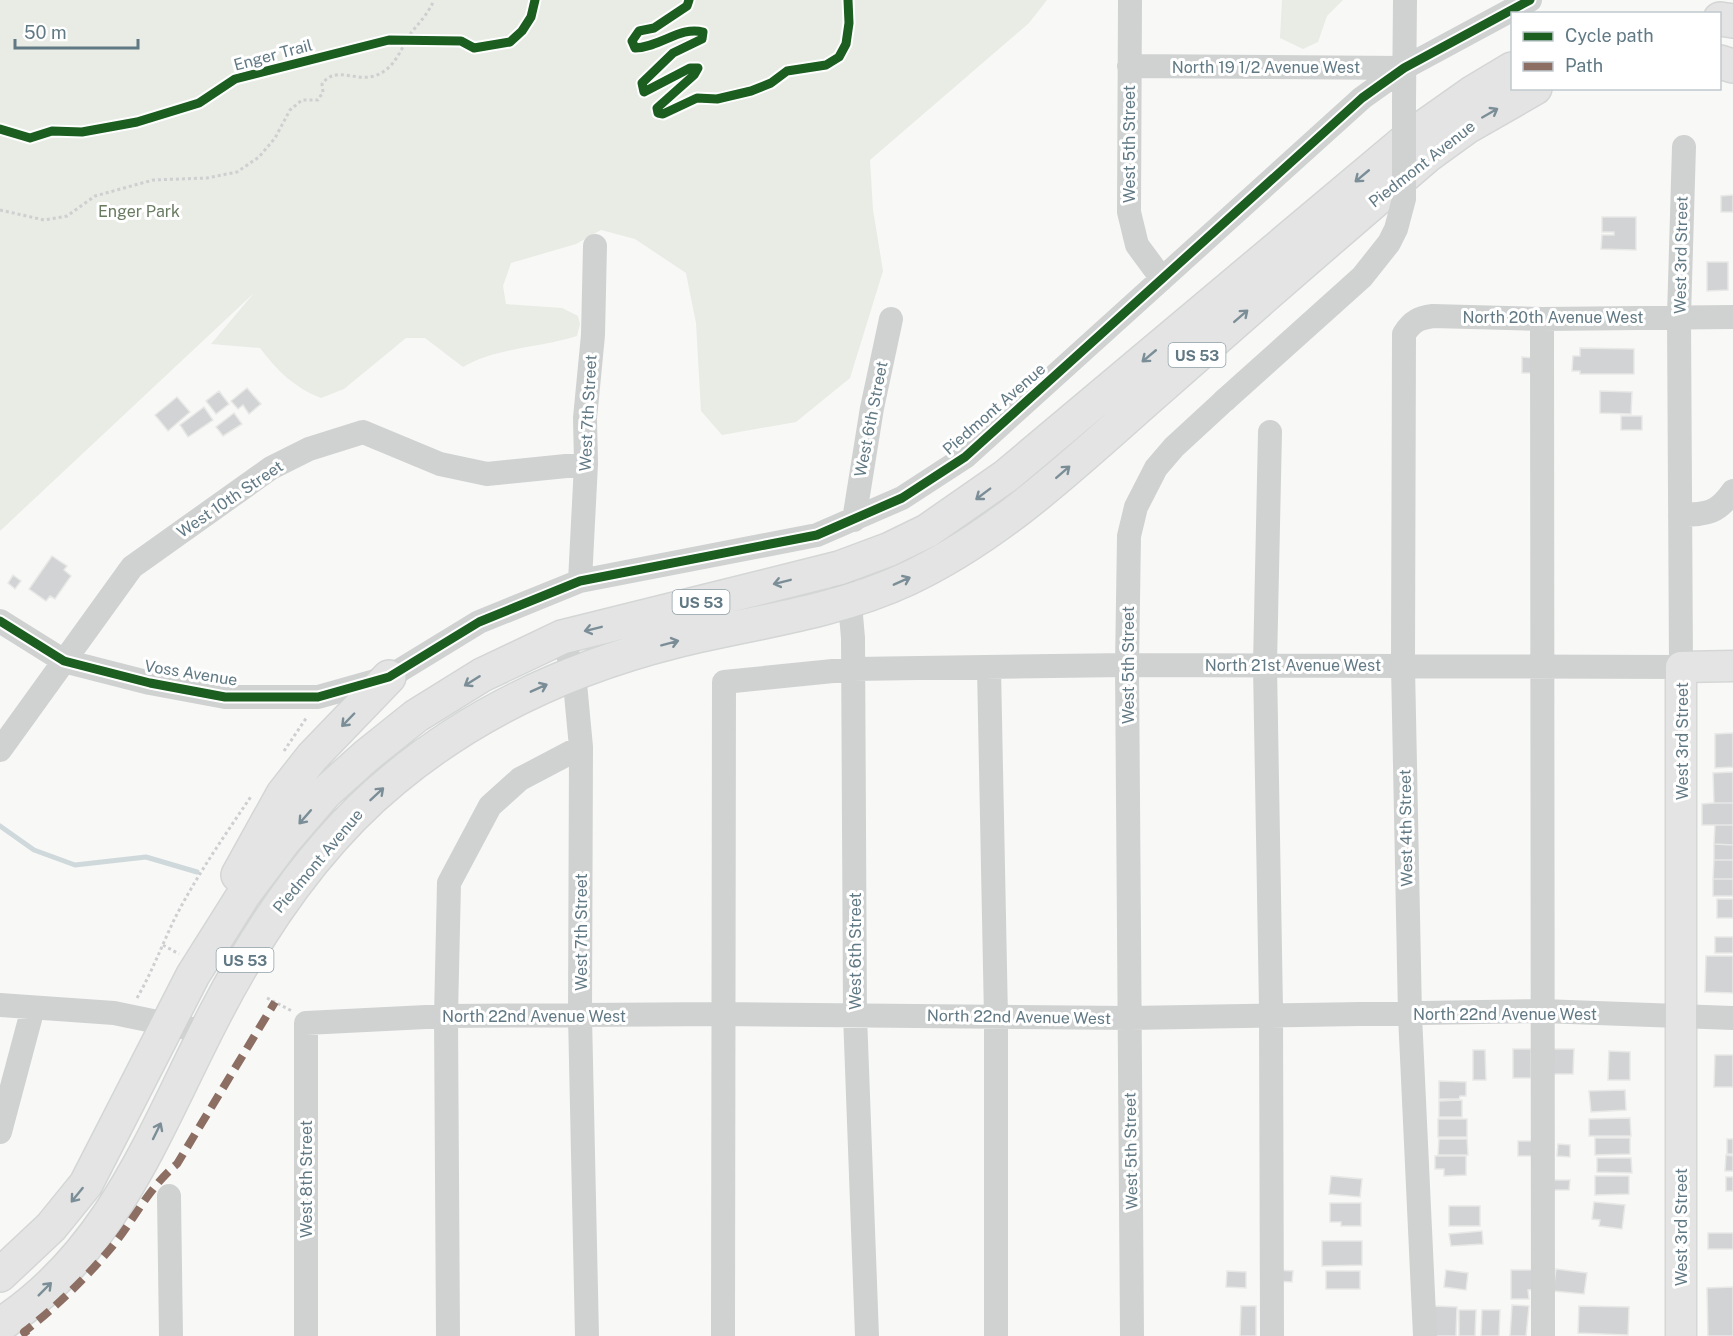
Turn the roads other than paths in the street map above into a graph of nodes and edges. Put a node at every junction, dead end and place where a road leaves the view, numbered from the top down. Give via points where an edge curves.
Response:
1 (1130, 0) edge
2 (1405, 0) edge
3 (1530, 0) edge
4 (1129, 66) junction
5 (1404, 68) junction
6 (1511, 70) edge
7 (1532, 90) edge
8 (1684, 147) dead end
9 (595, 246) dead end
10 (1162, 279) junction
11 (1679, 316) junction
12 (1733, 317) edge
13 (891, 319) dead end
14 (1542, 319) junction
15 (1411, 323) joint
16 (1270, 432) dead end
17 (586, 464) junction
18 (1733, 491) edge
19 (1680, 515) junction
20 (854, 520) junction
21 (839, 568) junction
22 (580, 581) junction
23 (848, 602) junction
24 (0, 621) edge
25 (562, 637) junction
26 (64, 661) junction
27 (1127, 665) junction
28 (1265, 665) junction
29 (1403, 666) junction
30 (1733, 666) edge
31 (1682, 667) junction
32 (989, 668) junction
33 (853, 669) junction
34 (1543, 669) junction
35 (574, 673) junction
36 (388, 677) junction
37 (581, 747) junction
38 (0, 750) edge
39 (186, 964) junction
40 (0, 1005) edge
41 (33, 1008) junction
42 (1542, 1011) junction
43 (722, 1014) junction
44 (855, 1015) junction
45 (1410, 1015) junction
46 (446, 1016) junction
47 (580, 1016) junction
48 (1271, 1016) junction
49 (996, 1017) junction
50 (1683, 1017) junction
51 (1130, 1018) junction
52 (1733, 1018) edge
53 (306, 1023) joint
54 (168, 1024) junction
55 (206, 1032) junction
56 (0, 1132) edge
57 (169, 1196) dead end
58 (0, 1275) edge
59 (0, 1325) edge
60 (171, 1336) edge
61 (306, 1336) edge
62 (448, 1336) edge
63 (587, 1336) edge
64 (723, 1336) edge
65 (867, 1336) edge
66 (996, 1336) edge
67 (1132, 1336) edge
68 (1272, 1336) edge
69 (1425, 1336) edge
70 (1543, 1336) edge
71 (1681, 1336) edge

1 - 4 street, West 5th Street
2 - 5 street
3 - 5 street, Piedmont Avenue
4 - 5 street, North 19 1/2 Avenue West
4 - 10 street, West 5th Street via 1131,223 1140,252
5 - 10 street, Piedmont Avenue via 1328,126
5 - 27 street, West 5th Street, bridge via 1404,199 1396,229 1362,277 1225,400 1165,458 1148,482 1136,507 1128,544
6 -> 21 highway, Piedmont Avenue / US 53 via 1454,105 1382,159 976,499 907,541
23 -> 7 highway, Piedmont Avenue / US 53 via 932,566 1003,522 1427,156 1467,127
8 - 11 street, West 3rd Street
9 - 17 street, West 7th Street
10 - 20 street, Piedmont Avenue via 965,457 902,498
11 - 12 street, North 20th Avenue West
11 - 14 street, North 20th Avenue West
11 - 19 street, West 3rd Street
13 - 20 street, West 6th Street
14 - 15 street, North 20th Avenue West via 1433,316
14 - 34 street
15 - 29 street, West 4th Street via 1402,346
16 - 28 street
17 - 22 street, West 7th Street
17 - 26 street, West 10th Street via 487,474 440,464 363,432 309,449 232,494 132,567
18 - 19 street via 1724,505 1707,514
19 - 31 street, West 3rd Street
20 - 22 street, Piedmont Avenue via 817,535
21 - 23 street, West 6th Street
21 -> 25 highway, Piedmont Avenue / US 53
22 - 36 street, Piedmont Avenue via 479,622
23 - 33 street, West 6th Street
35 -> 23 highway, Piedmont Avenue / US 53 via 673,642
24 - 26 street, Voss Avenue
25 - 35 street, West 7th Street
25 -> 39 highway, Piedmont Avenue / US 53 via 482,675 426,710 341,778 283,842
26 - 36 street, Voss Avenue via 225,697 318,697
26 - 38 street, West 10th Street
27 - 28 street, North 21st Avenue West
27 - 32 street, North 21st Avenue West
27 - 51 street, West 5th Street
28 - 29 street, North 21st Avenue West
28 - 48 street
29 - 34 street, North 21st Avenue West
29 - 45 street, West 4th Street
30 - 31 main road, North 21st Avenue West
31 - 34 street, North 21st Avenue West
31 - 50 main road, West 3rd Street
32 - 33 street, North 21st Avenue West
32 - 49 street
33 - 43 street, North 21st Avenue West via 724,682
33 - 44 street, West 6th Street
34 - 42 street
35 - 37 street, West 7th Street
55 -> 35 highway, Piedmont Avenue / US 53 via 264,927 348,821 428,751 501,705
36 -> 39 highway via 312,757 283,794
37 - 46 street via 520,779 490,806 449,883
37 - 47 street, West 7th Street
39 - 54 highway, Piedmont Avenue / US 53
40 - 41 street
41 - 54 street via 114,1013
41 - 56 street
42 - 45 street, North 22nd Avenue West
42 - 50 street, North 22nd Avenue West
42 - 70 street
43 - 44 street, North 22nd Avenue West
43 - 47 street, North 22nd Avenue West
43 - 64 street
44 - 49 street, North 22nd Avenue West
44 - 65 street, West 6th Street
45 - 48 street, North 22nd Avenue West
45 - 69 street, West 4th Street
46 - 47 street, North 22nd Avenue West
46 - 53 street, North 22nd Avenue West
46 - 62 street
47 - 63 street, West 7th Street
48 - 51 street, North 22nd Avenue West
48 - 68 street
49 - 51 street, North 22nd Avenue West
49 - 66 street
50 - 52 street, North 22nd Avenue West
50 - 71 main road, West 3rd Street
51 - 67 street, West 5th Street
53 - 61 street, West 8th Street
54 - 55 street
54 -> 58 highway, Piedmont Avenue / US 53 via 86,1184 51,1227
59 -> 55 highway, Piedmont Avenue / US 53 via 24,1310 107,1221 136,1173
57 - 60 street

